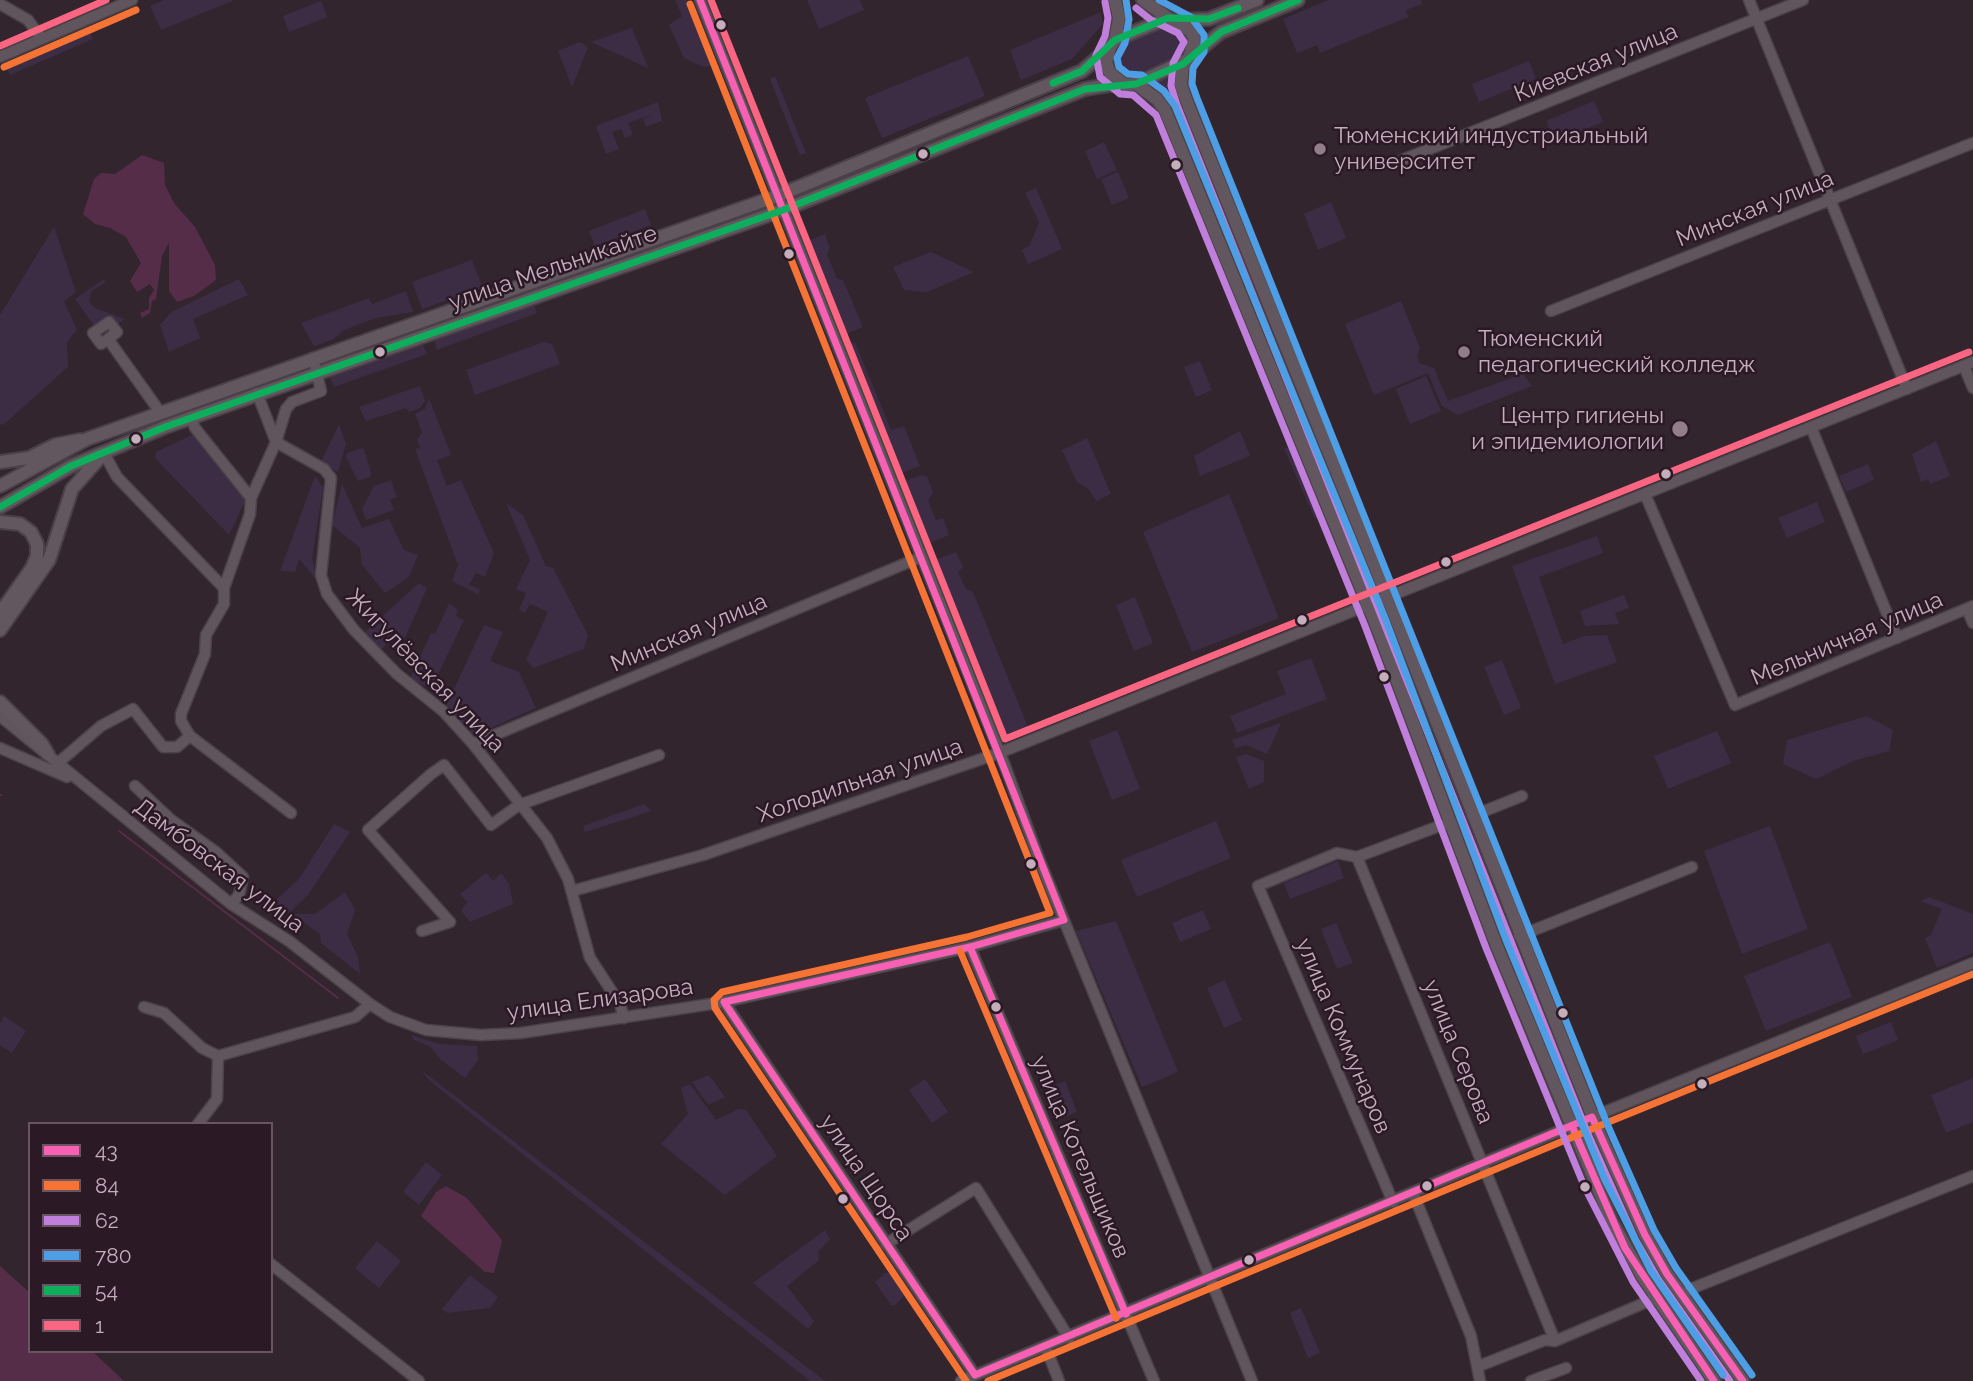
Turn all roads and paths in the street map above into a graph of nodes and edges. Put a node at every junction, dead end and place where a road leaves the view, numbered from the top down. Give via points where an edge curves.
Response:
1 (132, 0) edge
2 (700, 0) edge
3 (1115, 0) edge
4 (1143, 0) edge
5 (1257, 0) edge
6 (1298, 0) edge
7 (1749, 0) edge
8 (1803, 0) edge
9 (0, 4) edge
10 (1172, 19) junction
11 (1757, 20) junction
12 (42, 39) junction
13 (1112, 43) junction
14 (0, 57) edge
15 (1186, 62) junction
16 (1131, 85) junction
17 (1973, 143) edge
18 (1402, 160) dead end
19 (859, 164) junction
20 (864, 177) junction
21 (777, 196) junction
22 (1830, 200) junction
23 (783, 210) junction
24 (1240, 235) junction
25 (1219, 243) junction
26 (1551, 312) dead end
27 (1281, 335) junction
28 (108, 339) dead end
29 (1259, 344) junction
30 (313, 358) junction
31 (1968, 364) edge
32 (317, 372) junction
33 (1973, 387) edge
34 (1906, 389) junction
35 (257, 393) junction
36 (203, 397) junction
37 (209, 411) junction
38 (160, 412) junction
39 (191, 417) junction
40 (1811, 428) junction
41 (88, 439) junction
42 (276, 442) junction
43 (104, 453) junction
44 (0, 462) edge
45 (0, 486) edge
46 (1645, 494) junction
47 (251, 498) junction
48 (0, 507) edge
49 (0, 522) edge
50 (921, 557) junction
51 (224, 588) junction
52 (1387, 597) junction
53 (1367, 605) junction
54 (1970, 607) edge
55 (0, 613) edge
56 (1973, 623) edge
57 (0, 630) edge
58 (1897, 638) junction
59 (0, 702) edge
60 (0, 716) edge
61 (190, 736) junction
62 (473, 744) junction
63 (0, 748) edge
64 (999, 753) junction
65 (48, 754) junction
66 (659, 755) dead end
67 (58, 763) junction
68 (81, 784) junction
69 (135, 786) dead end
70 (1522, 796) dead end
71 (519, 805) junction
72 (291, 813) dead end
73 (1472, 816) junction
74 (1450, 822) junction
75 (1357, 856) junction
76 (1692, 867) dead end
77 (572, 891) junction
78 (231, 904) junction
79 (1064, 920) junction
80 (422, 931) dead end
81 (1519, 936) junction
82 (1496, 944) junction
83 (970, 947) junction
84 (1973, 963) edge
85 (724, 1002) junction
86 (370, 1004) junction
87 (144, 1007) dead end
88 (624, 1018) junction
89 (426, 1030) joint
90 (218, 1056) junction
91 (1592, 1117) junction
92 (200, 1122) edge
93 (1572, 1126) junction
94 (1483, 1164) junction
95 (1973, 1176) edge
96 (1413, 1193) junction
97 (1393, 1202) junction
98 (886, 1244) junction
99 (273, 1266) edge
100 (1210, 1278) junction
101 (1682, 1295) junction
102 (1656, 1298) junction
103 (1126, 1314) junction
104 (1069, 1338) junction
105 (1555, 1341) junction
106 (1046, 1348) junction
107 (1479, 1366) junction
108 (1566, 1368) dead end
109 (975, 1375) junction
110 (419, 1381) edge
111 (961, 1381) edge
112 (1059, 1381) edge
113 (1154, 1381) edge
114 (1252, 1381) edge
115 (1480, 1381) edge
116 (1531, 1381) edge
117 (1714, 1381) edge
118 (1743, 1381) edge

1 - 12 street
2 - 21 street
3 - 13 main road via 1119,18
4 - 10 main road
5 - 10 main road via 1209,19
6 - 15 main road via 1216,35
7 - 11 street
8 - 11 street, Киевская улица
9 - 12 street via 28,20
10 - 13 main road, улица Мельникайте
10 - 15 main road via 1185,25 1194,39
11 - 18 street, Киевская улица
11 - 22 street
12 - 14 street
13 - 16 main road via 1106,64 1110,73
13 - 19 main road, улица Мельникайте via 1082,71
15 - 16 main road, улица Мельникайте
15 - 24 main road via 1181,85
16 - 20 main road, улица Мельникайте via 1084,89
16 - 25 main road via 1157,99 1165,110
17 - 22 street, Минская улица
19 - 20 main road
19 - 21 main road, улица Мельникайте
20 - 23 main road, улица Мельникайте
21 - 23 street
21 - 30 main road, улица Мельникайте
22 - 26 street, Минская улица
22 - 34 street
23 - 32 main road, улица Мельникайте
23 - 50 street
24 - 25 main road via 1226,230
24 - 27 main road
25 - 29 main road
27 - 29 main road via 1274,348
27 - 52 main road
28 - 38 street
29 - 53 main road
30 - 32 street
30 - 36 main road, улица Мельникайте
31 - 33 street
31 - 34 street, Холодильная улица
32 - 35 main road, улица Мельникайте
32 - 42 street via 321,391 292,402
34 - 40 street, Холодильная улица
35 - 37 main road, улица Мельникайте
35 - 42 street
36 - 37 main road via 213,401
36 - 38 main road, улица Мельникайте
37 - 39 main road, улица Мельникайте
38 - 41 main road, улица Мельникайте
39 - 43 main road, улица Мельникайте
39 - 47 street
40 - 46 street, Холодильная улица
40 - 58 street
41 - 44 main road
41 - 45 main road, улица Мельникайте
42 - 47 street
42 - 62 street, Жигулёвская улица via 324,469 331,478 321,575 333,605 397,674 429,698
43 - 48 main road, улица Мельникайте via 61,471
43 - 51 street via 117,477
43 - 57 main road via 72,489 49,560
46 - 52 street, Холодильная улица
46 - 58 street, Мельничная улица via 1735,705
47 - 51 street via 250,514
49 - 55 main road via 20,524 37,544 32,568
50 - 62 street, Минская улица
50 - 64 street
51 - 61 street via 224,604 206,635 205,654 181,714
52 - 53 street, Холодильная улица
52 - 73 main road
53 - 64 street, Холодильная улица
53 - 74 main road
54 - 56 street
54 - 58 street, Мельничная улица
59 - 65 main road
60 - 65 street, Дамбовская улица
61 - 67 street via 177,747 163,747 133,709 101,726
61 - 72 street
62 - 71 street, Жигулёвская улица
63 - 68 street
64 - 77 street, Холодильная улица via 703,855
64 - 79 street
65 - 67 street, Дамбовская улица
66 - 71 street
67 - 68 street, Дамбовская улица
68 - 78 street, Дамбовская улица
69 - 78 street via 243,877 239,895
70 - 73 street
71 - 77 street, Жигулёвская улица via 553,847
71 - 80 street via 491,825 443,765 368,830 450,922
73 - 81 main road
74 - 75 street
74 - 82 main road
75 - 94 street, улица Серова
75 - 97 street, улица Коммунаров via 1337,853 1258,886
76 - 81 street
77 - 88 street, Жигулёвская улица via 582,939
78 - 86 street, Дамбовская улица via 289,941
79 - 83 street, улица Елизарова
79 - 100 street
81 - 82 main road
81 - 91 main road
82 - 93 main road
83 - 85 street, улица Елизарова
83 - 103 street, улица Котельщиков
84 - 91 street
85 - 88 street, улица Елизарова
85 - 98 street, улица Щорса
86 - 89 street, Дамбовская улица
86 - 90 street via 355,1017
87 - 90 street via 164,1013 202,1048
88 - 89 street, улица Елизарова via 521,1033
90 - 92 street via 217,1099
91 - 93 street
91 - 101 main road via 1645,1235
93 - 94 street
93 - 102 main road via 1612,1222
94 - 96 street
94 - 105 street, улица Серова
95 - 101 street
96 - 97 street
96 - 107 street via 1472,1336
97 - 100 street
98 - 104 street via 976,1188
98 - 109 street, улица Щорса
99 - 110 street
100 - 103 street
100 - 114 street
101 - 118 main road
102 - 105 street
102 - 117 main road
103 - 104 street
103 - 113 street, улица Котельщиков
104 - 106 street
105 - 107 street via 1545,1340
106 - 109 street
106 - 112 street
107 - 115 street
108 - 116 street
109 - 111 street

